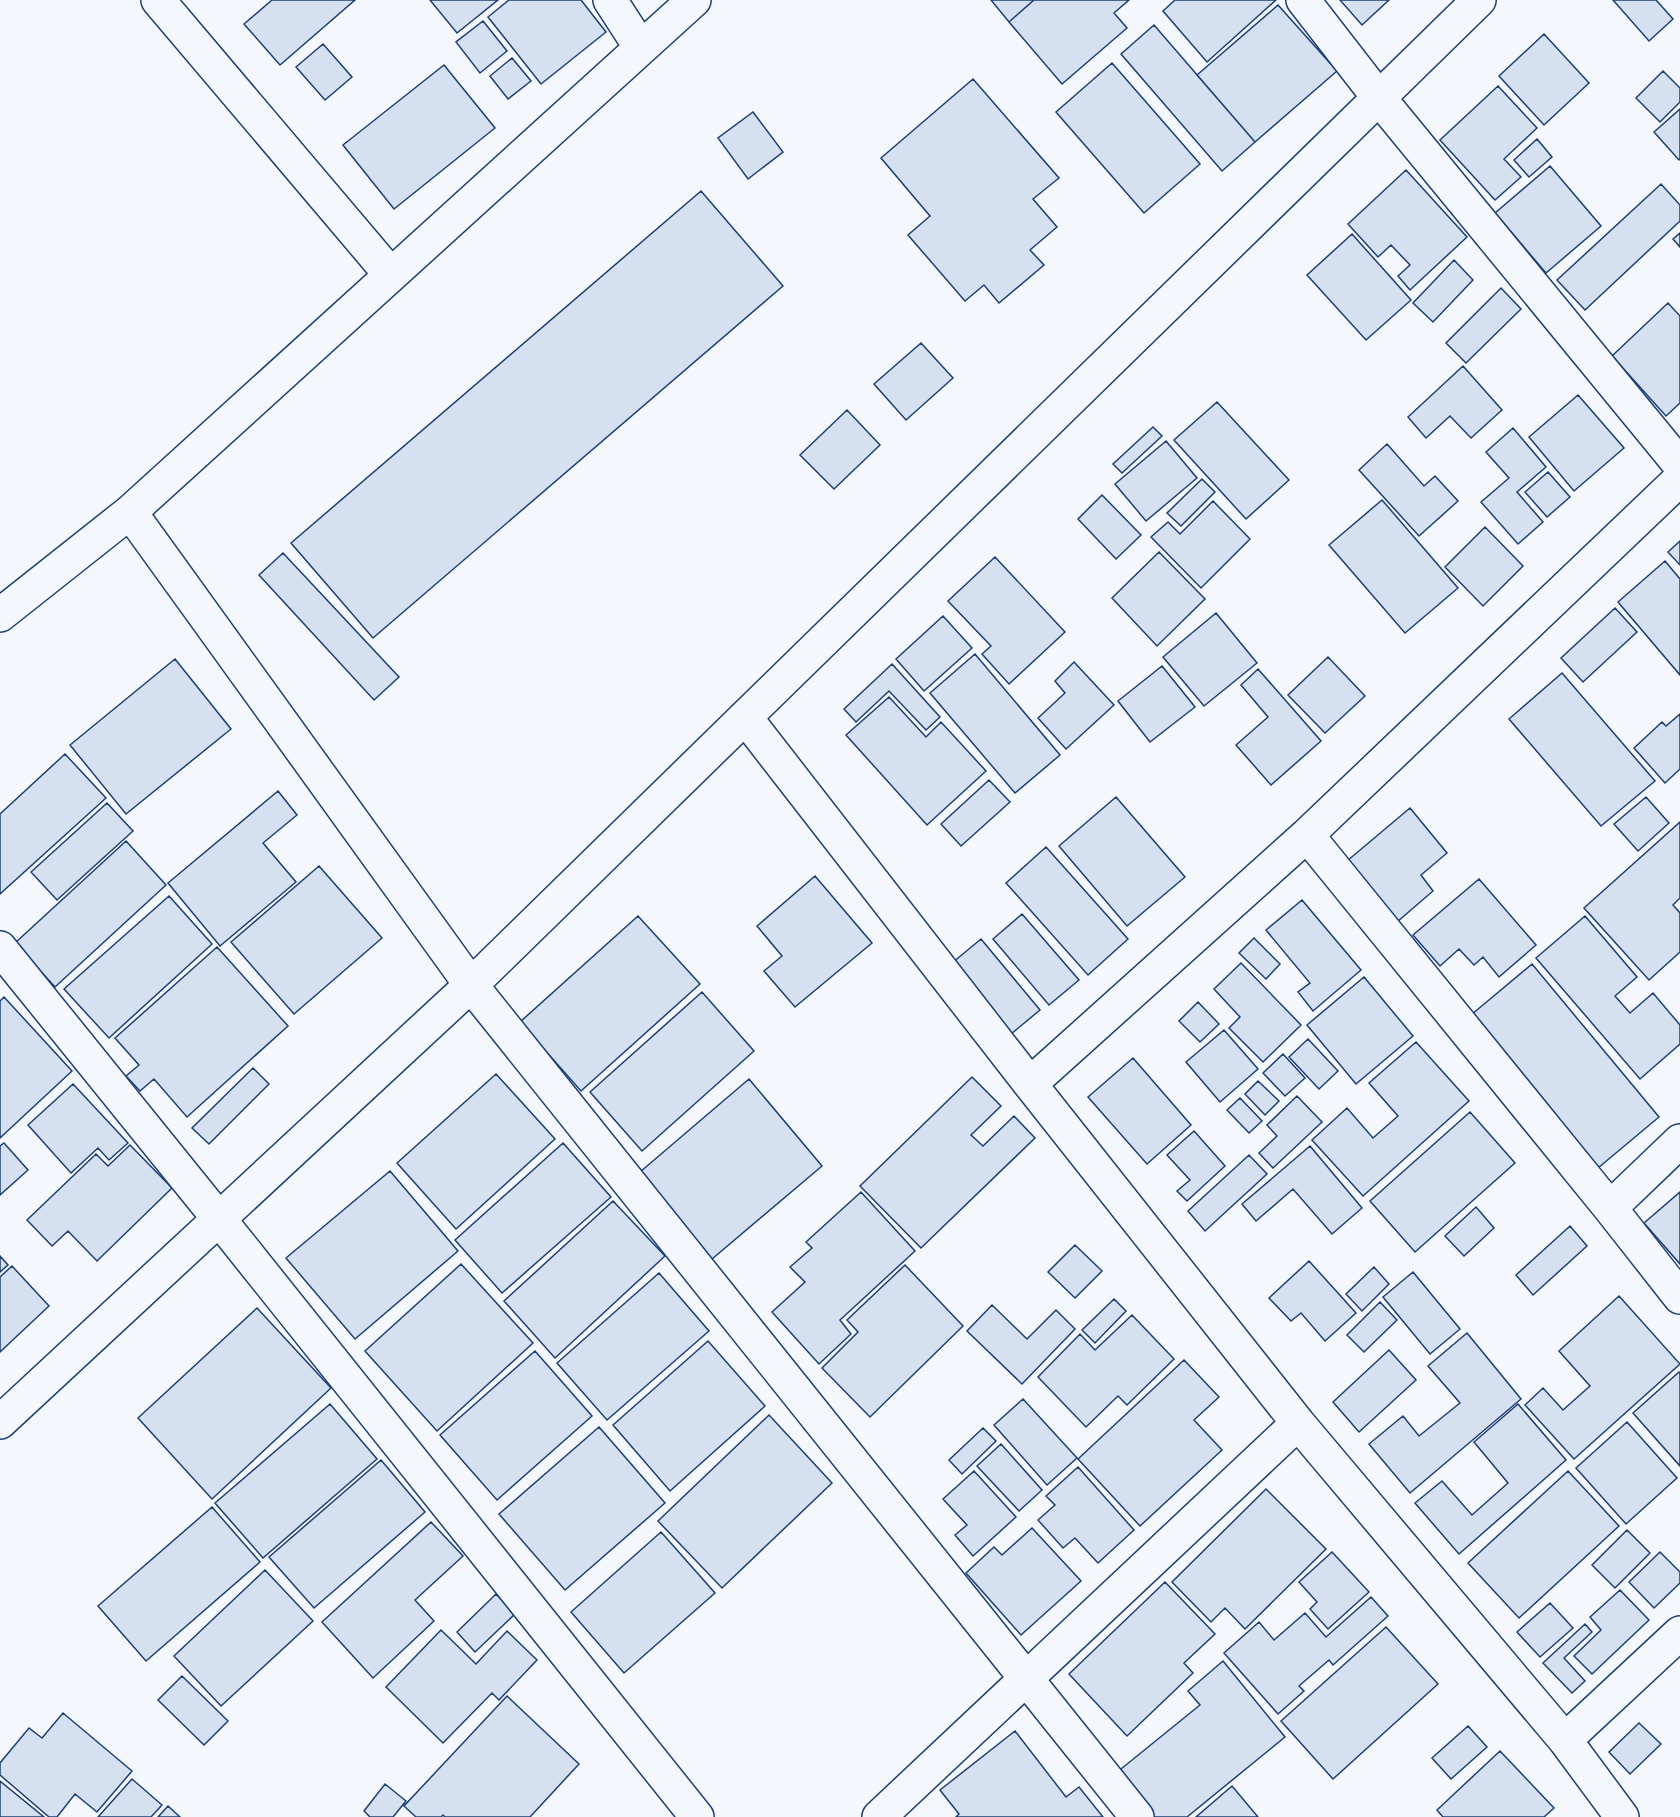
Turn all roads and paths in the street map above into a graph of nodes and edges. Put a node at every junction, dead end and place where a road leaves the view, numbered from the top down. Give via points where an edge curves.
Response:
1 (158, 0) edge
2 (610, 0) edge
3 (694, 0) edge
4 (1303, 0) edge
5 (1479, 0) edge
6 (641, 48) junction
7 (1379, 98) junction
8 (390, 275) junction
9 (1680, 465) edge
10 (1680, 479) edge
11 (130, 512) junction
12 (0, 615) edge
13 (745, 717) junction
14 (1307, 835) junction
15 (0, 948) edge
16 (471, 985) junction
17 (1030, 1084) junction
18 (1680, 1141) edge
19 (1610, 1208) junction
20 (219, 1219) junction
21 (1680, 1297) edge
22 (0, 1422) edge
23 (1298, 1423) junction
24 (1680, 1633) edge
25 (1026, 1678) junction
26 (1565, 1740) junction
27 (697, 1817) edge
28 (879, 1817) edge
29 (1137, 1817) edge
30 (1622, 1817) edge

1 - 8 street
2 - 6 street
3 - 6 street
4 - 7 street
5 - 7 street
6 - 8 street
7 - 9 street
7 - 13 street
8 - 11 street
10 - 14 street
11 - 12 street
11 - 16 street
13 - 16 street
13 - 17 street
14 - 17 street
14 - 19 street
15 - 20 street
16 - 20 street
16 - 25 street
17 - 23 street
18 - 19 street
19 - 21 street
20 - 22 street
20 - 27 street
23 - 25 street
23 - 26 street
24 - 26 street
25 - 28 street
25 - 29 street
26 - 30 street

